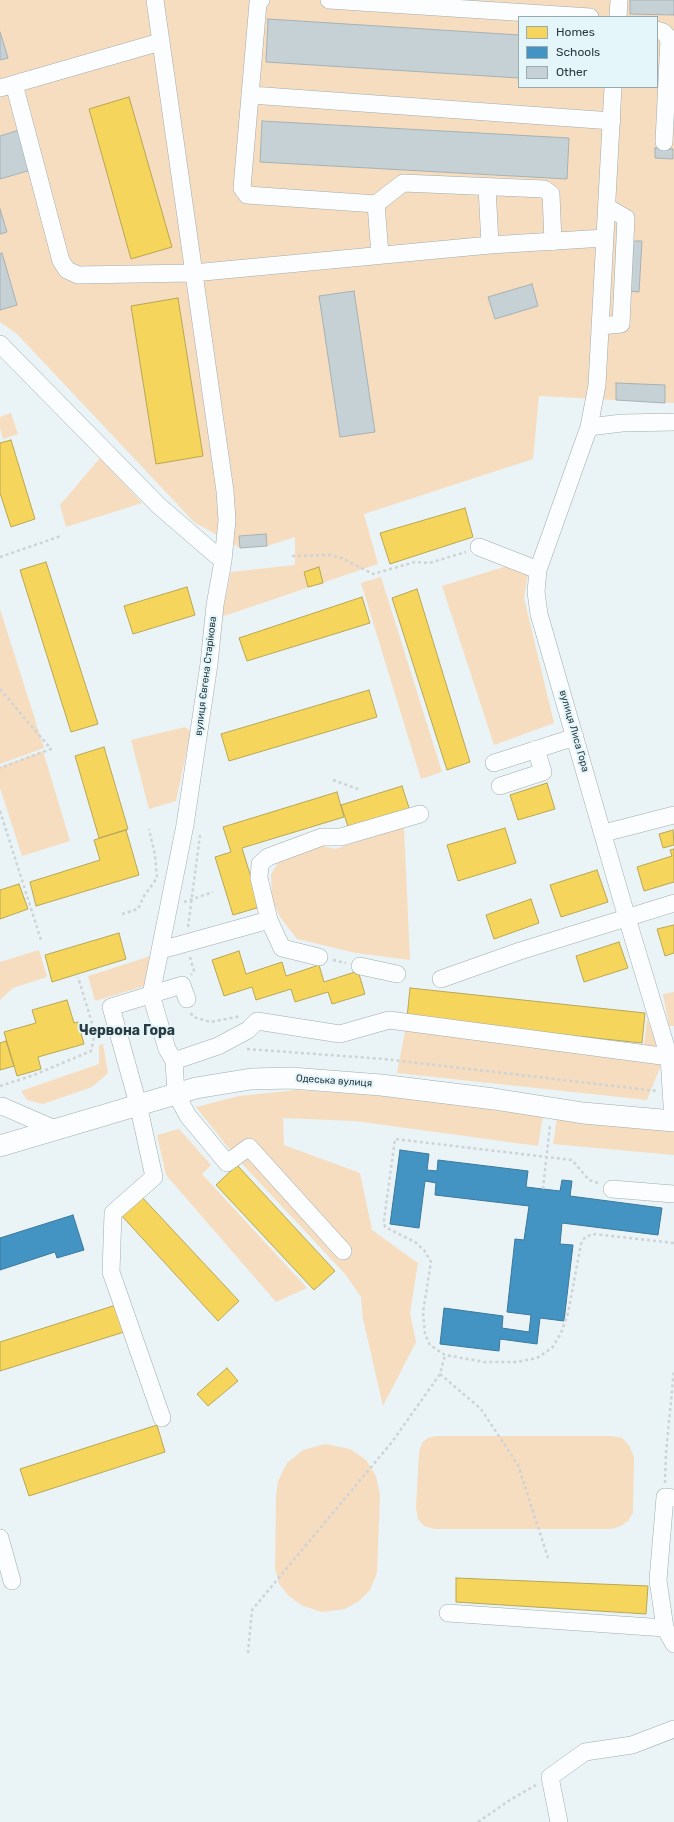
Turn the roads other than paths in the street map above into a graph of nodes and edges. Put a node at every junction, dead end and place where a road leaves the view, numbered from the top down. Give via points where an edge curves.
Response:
1 (155, 0) edge
2 (261, 0) edge
3 (336, 0) edge
4 (619, 0) edge
5 (416, 2) edge
6 (578, 16) edge
7 (618, 16) edge
8 (658, 30) edge
9 (160, 42) junction
10 (7, 86) edge
11 (614, 88) edge
12 (251, 95) junction
13 (612, 121) junction
14 (664, 142) dead end
15 (488, 187) junction
16 (376, 204) junction
17 (607, 207) junction
18 (605, 238) junction
19 (553, 242) junction
20 (490, 245) junction
21 (380, 255) junction
22 (193, 273) junction
23 (600, 326) junction
24 (0, 344) edge
25 (674, 422) edge
26 (589, 427) junction
27 (479, 548) road end
28 (223, 561) junction
29 (538, 570) junction
30 (575, 737) junction
31 (536, 749) junction
32 (494, 763) dead end
33 (500, 786) dead end
34 (420, 814) dead end
35 (674, 815) edge
36 (604, 833) junction
37 (674, 903) edge
38 (627, 918) junction
39 (269, 920) junction
40 (161, 950) junction
41 (319, 957) road end
42 (360, 966) road end
43 (397, 974) dead end
44 (441, 979) dead end
45 (185, 992) road end
46 (151, 995) junction
47 (669, 1057) junction
48 (174, 1061) junction
49 (673, 1093) edge
50 (176, 1094) junction
51 (138, 1104) junction
52 (0, 1107) edge
53 (673, 1121) edge
54 (55, 1130) junction
55 (0, 1146) edge
56 (612, 1188) road end
57 (674, 1194) edge
58 (343, 1251) dead end
59 (162, 1418) dead end
60 (670, 1497) edge
61 (0, 1538) edge
62 (12, 1581) dead end
63 (448, 1613) dead end
64 (665, 1628) junction
65 (674, 1644) edge
66 (674, 1729) edge
67 (559, 1822) edge

1 - 9 street, вулиця Євгена Старікова
2 - 12 street via 258,2
3 - 5 street
4 - 7 street
5 - 6 street
8 - 14 street via 670,38
9 - 10 street
9 - 22 street, вулиця Євгена Старікова
10 - 22 street via 61,261 67,270 78,275
11 - 13 street, вулиця Лиса Гора
12 - 13 street
12 - 16 street via 242,188 247,195
13 - 17 street, вулиця Лиса Гора
15 - 16 street via 403,183
15 - 19 street via 544,189 551,194
15 - 20 street
16 - 21 street
17 - 18 street, вулиця Лиса Гора
17 - 23 street via 626,218 621,324
18 - 19 street
18 - 23 street, вулиця Лиса Гора
19 - 20 street
20 - 21 street
21 - 22 street
22 - 28 street, вулиця Євгена Старікова via 225,491 227,520
23 - 26 street, вулиця Лиса Гора via 597,385
24 - 28 street via 159,506
25 - 26 street via 622,423
26 - 29 street, вулиця Лиса Гора
27 - 29 street
28 - 40 street, вулиця Євгена Старікова via 185,825
29 - 30 street, вулиця Лиса Гора via 536,592 539,614
30 - 31 street
30 - 36 street, вулиця Лиса Гора
31 - 32 street
31 - 33 street via 543,772
34 - 39 street via 341,837 322,837 268,857 260,864 259,878
35 - 36 street
36 - 38 street, вулиця Лиса Гора
37 - 38 street
38 - 44 street
38 - 47 street, вулиця Лиса Гора
39 - 40 street
39 - 41 street via 282,948
40 - 46 street, вулиця Євгена Старікова
42 - 43 street
45 - 46 street
46 - 48 street, вулиця Євгена Старікова via 167,1049
46 - 51 street via 111,1008
47 - 48 street via 389,1020 340,1034 257,1021 248,1030 218,1046
47 - 49 street, вулиця Лиса Гора
48 - 50 street, вулиця Євгена Старікова
49 - 53 street, вулиця Лиса Гора
50 - 51 main road, Одеська вулиця
50 - 53 main road, Одеська вулиця via 251,1079 291,1078 380,1085 583,1113
50 - 58 street via 188,1116 227,1163 249,1147
51 - 54 main road, Одеська вулиця
51 - 59 street via 154,1177 113,1213 111,1272
52 - 54 street
54 - 55 main road, Одеська вулиця
56 - 57 street
60 - 64 street via 658,1580
61 - 62 street
63 - 64 street
64 - 65 street
66 - 67 street via 632,1745 585,1752 550,1777

